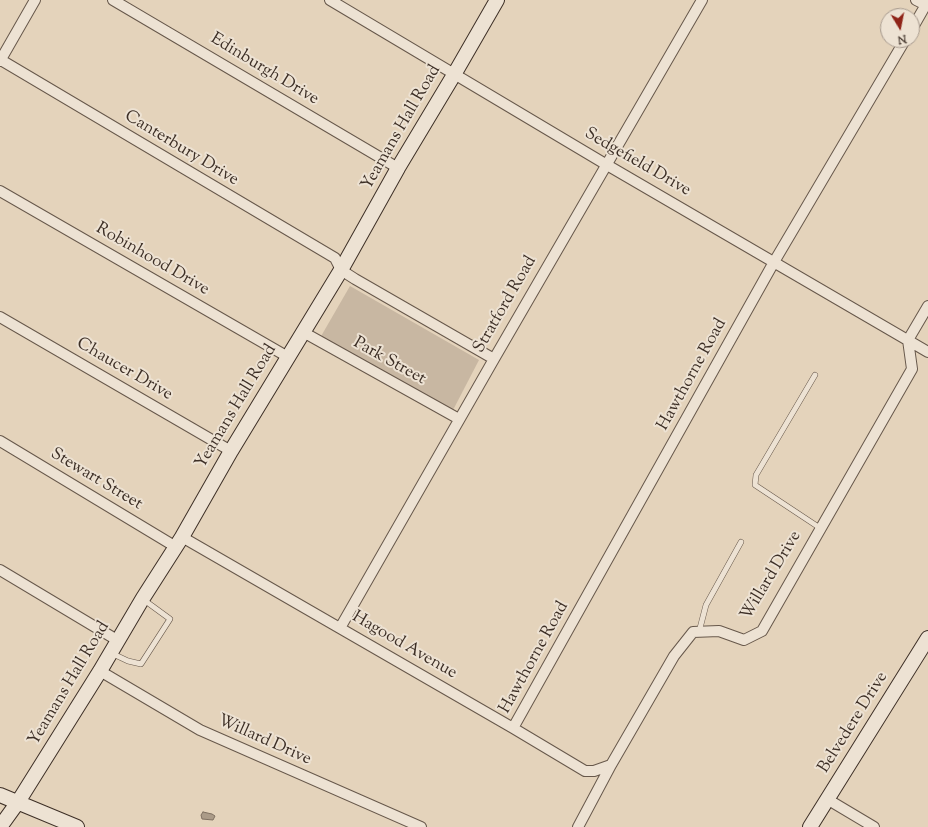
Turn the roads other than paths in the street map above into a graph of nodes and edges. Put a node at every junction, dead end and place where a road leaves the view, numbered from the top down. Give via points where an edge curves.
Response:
1 (35, 0) edge
2 (113, 0) edge
3 (497, 0) edge
4 (702, 0) edge
5 (916, 0) edge
6 (334, 1) edge
7 (927, 4) edge
8 (920, 15) edge
9 (900, 48) edge
10 (0, 61) edge
11 (455, 74) junction
12 (607, 164) junction
13 (398, 168) junction
14 (0, 191) edge
15 (774, 262) junction
16 (341, 270) junction
17 (928, 306) edge
18 (0, 317) edge
19 (303, 332) junction
20 (908, 340) junction
21 (928, 352) edge
22 (288, 357) junction
23 (494, 359) junction
24 (815, 375) dead end
25 (459, 419) junction
26 (0, 441) edge
27 (231, 450) junction
28 (820, 528) junction
29 (179, 542) junction
30 (741, 542) dead end
31 (0, 570) edge
32 (143, 598) junction
33 (340, 628) junction
34 (700, 632) junction
35 (928, 638) edge
36 (114, 646) junction
37 (100, 671) junction
38 (514, 728) junction
39 (611, 765) junction
40 (0, 795) edge
41 (827, 799) junction
42 (18, 802) junction
43 (0, 827) edge
44 (77, 827) edge
45 (421, 827) edge
46 (578, 827) edge
47 (810, 827) edge
48 (874, 827) edge

1 - 10 street
2 - 13 street, Edinburgh Drive
3 - 11 street, Yeamans Hall Road
4 - 12 street, Stratford Road
5 - 7 street
6 - 11 street, Sedgefield Drive
7 - 8 street
9 - 15 street, Hawthorne Road
10 - 16 street, Canterbury Drive via 335,258
11 - 12 street, Sedgefield Drive
11 - 13 street, Yeamans Hall Road
12 - 15 street, Sedgefield Drive
12 - 23 street, Stratford Road
13 - 16 street, Yeamans Hall Road
14 - 22 street, Robinhood Drive
15 - 20 street, Sedgefield Drive
15 - 38 street, Hawthorne Road
16 - 19 street, Yeamans Hall Road
16 - 23 street
17 - 20 street
18 - 27 street, Chaucer Drive
19 - 22 street, Yeamans Hall Road
19 - 25 street, Park Street
20 - 21 street, Sedgefield Drive
20 - 28 street, Willard Drive via 912,368
22 - 27 street, Yeamans Hall Road
23 - 25 street, Stratford Road
24 - 28 lane via 756,475 755,485
25 - 33 street, Stratford Road
26 - 29 street, Stewart Street
27 - 29 street, Yeamans Hall Road
28 - 34 street, Willard Drive via 762,631 744,640 719,631
29 - 32 street, Yeamans Hall Road
29 - 33 street, Hagood Avenue
30 - 34 lane via 706,605
31 - 36 street
32 - 36 street, Yeamans Hall Road
32 - 36 lane via 170,619 141,664 128,661
33 - 38 street, Hagood Avenue
34 - 39 street via 693,632 674,656
35 - 41 street, Belvedere Drive
36 - 37 street, Yeamans Hall Road
37 - 42 street, Yeamans Hall Road
37 - 45 street, Willard Drive via 200,730
38 - 39 street, Hagood Avenue via 585,771 594,771
39 - 46 street
40 - 42 street
41 - 47 street, Belvedere Drive
41 - 48 street
42 - 43 street, Yeamans Hall Road
42 - 44 street

